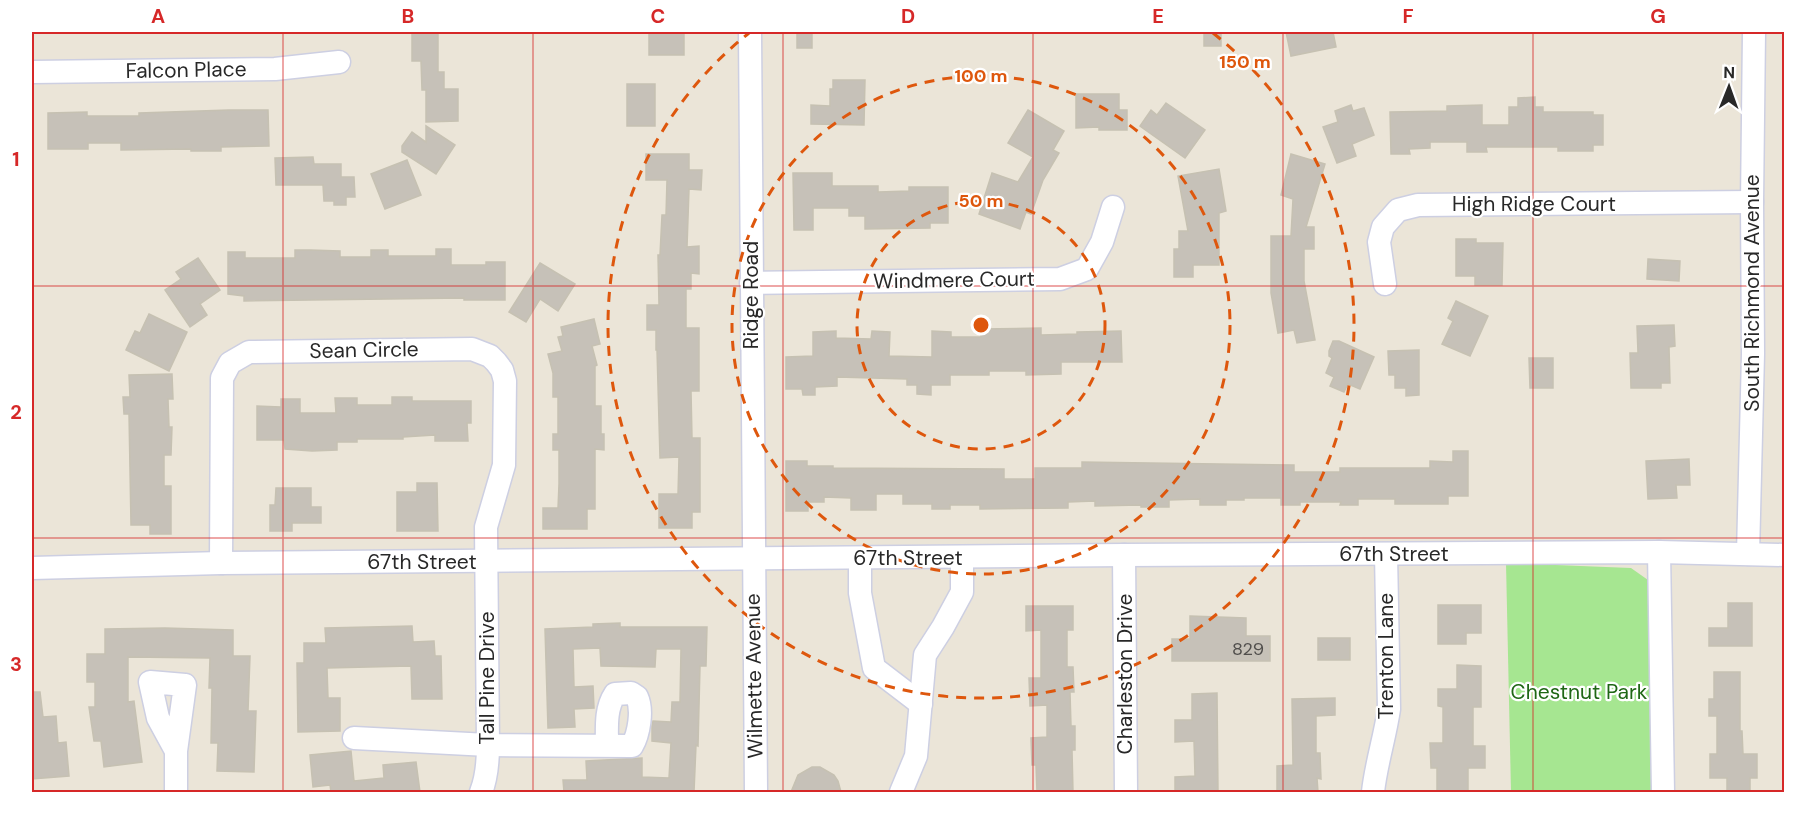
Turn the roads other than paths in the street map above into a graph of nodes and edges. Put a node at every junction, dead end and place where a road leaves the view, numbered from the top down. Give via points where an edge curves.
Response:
1 (750, 32) edge
2 (1754, 32) edge
3 (339, 62) dead end
4 (32, 72) edge
5 (1752, 202) junction
6 (1113, 207) dead end
7 (751, 283) junction
8 (1385, 284) dead end
9 (1659, 552) junction
10 (1386, 554) junction
11 (1748, 554) junction
12 (1124, 555) junction
13 (1785, 555) edge
14 (860, 558) junction
15 (962, 558) junction
16 (753, 559) junction
17 (486, 561) junction
18 (221, 563) junction
19 (32, 568) edge
20 (921, 704) junction
21 (354, 738) dead end
22 (488, 745) junction
23 (607, 746) dead end
24 (176, 751) dead end
25 (176, 792) edge
26 (481, 792) edge
27 (756, 792) edge
28 (902, 792) edge
29 (1126, 792) edge
30 (1373, 792) edge
31 (1663, 792) edge

1 - 7 street, Ridge Road
2 - 5 street, South Richmond Avenue
3 - 4 street, Falcon Place via 275,69
5 - 8 street, High Ridge Court via 1418,204 1398,210 1383,227 1379,242
5 - 11 street, South Richmond Avenue
6 - 7 street, Windmere Court via 1102,242 1087,269 1060,279
7 - 16 street, Ridge Road
9 - 10 street, 67th Street
9 - 11 street, 67th Street
9 - 31 street
10 - 12 street, 67th Street
10 - 30 street, Trenton Lane via 1389,709
11 - 13 street, 67th Street
12 - 15 street, 67th Street
12 - 29 street, Charleston Drive
14 - 15 street, 67th Street
14 - 16 street, 67th Street
14 - 20 street via 860,593 874,668
15 - 20 street via 962,592 926,655
16 - 17 street, 67th Street
16 - 27 street, Wilmette Avenue
17 - 18 street, 67th Street
17 - 18 street, Sean Circle via 486,527 504,465 505,381 496,362 482,351 472,349 249,352 230,363 222,378
17 - 22 street, Tall Pine Drive
18 - 19 street, 67th Street
20 - 28 street via 916,756
21 - 22 street
22 - 23 street
22 - 26 street, Tall Pine Drive via 488,766
24 - 25 street

